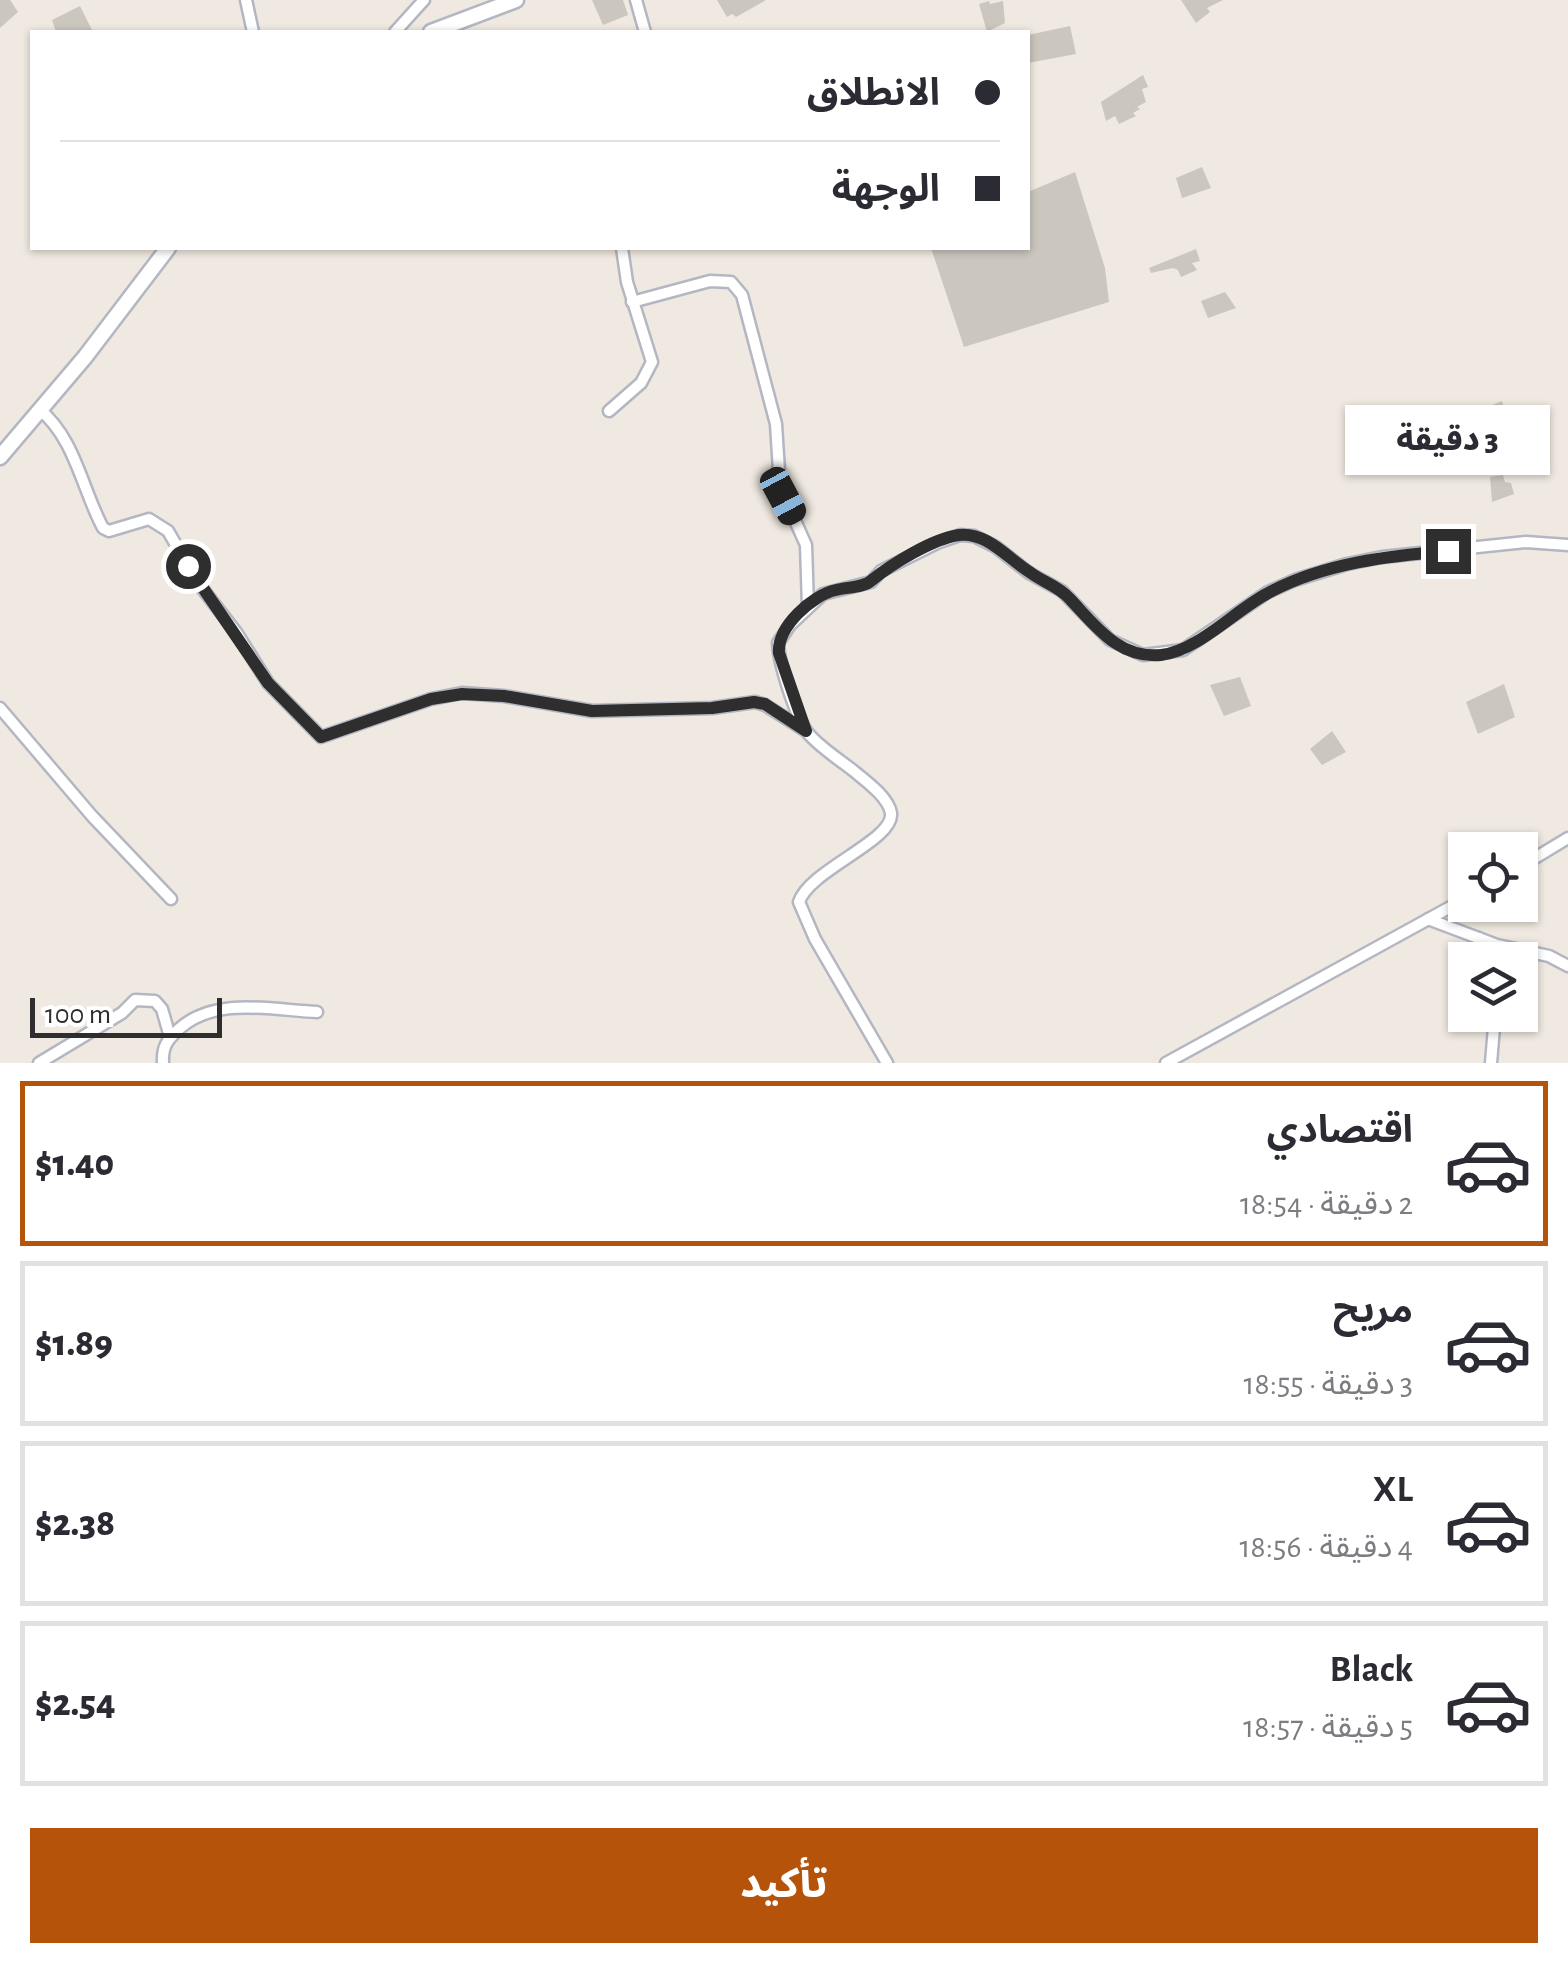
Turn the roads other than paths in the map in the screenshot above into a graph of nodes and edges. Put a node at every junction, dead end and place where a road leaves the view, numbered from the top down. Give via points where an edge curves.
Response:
1 (246, 0) edge
2 (424, 0) edge
3 (516, 0) edge
4 (636, 0) edge
5 (253, 30) edge
6 (397, 30) edge
7 (436, 30) edge
8 (644, 30) edge
9 (166, 250) edge
10 (622, 250) edge
11 (632, 302) junction
12 (40, 409) junction
13 (609, 411) dead end
14 (0, 457) edge
15 (1568, 545) edge
16 (808, 606) junction
17 (0, 708) edge
18 (806, 731) junction
19 (1568, 838) edge
20 (1538, 856) edge
21 (171, 899) dead end
22 (1448, 908) edge
23 (1428, 919) junction
24 (1478, 938) junction
25 (1480, 942) edge
26 (1568, 966) edge
27 (318, 1012) dead end
28 (1494, 1032) edge
29 (170, 1037) junction
30 (39, 1063) edge
31 (163, 1063) edge
32 (887, 1063) edge
33 (1166, 1063) edge
34 (1491, 1063) edge

1 - 5 street
2 - 6 street
3 - 7 street
4 - 8 street
9 - 12 street
10 - 11 street
11 - 13 street via 652,362 641,383
11 - 16 street via 710,281 731,282 742,295 776,424 780,487 806,546
12 - 14 street
12 - 18 street via 64,438 102,528 149,519 163,526 268,683 321,737 462,694 592,711 754,702
15 - 16 street via 1526,542 1324,570 1268,592 1188,647 1160,655 1134,653 1110,640 1062,591 974,536 937,543 881,570 871,582 822,594
16 - 18 street via 778,643
17 - 21 street
18 - 32 street via 890,810 889,825 816,880 798,902
19 - 20 street
22 - 23 street
23 - 24 street
23 - 33 street
24 - 25 street
24 - 26 street
27 - 29 street via 207,1011
28 - 34 street
29 - 30 street via 155,1002 135,1000
29 - 31 street

